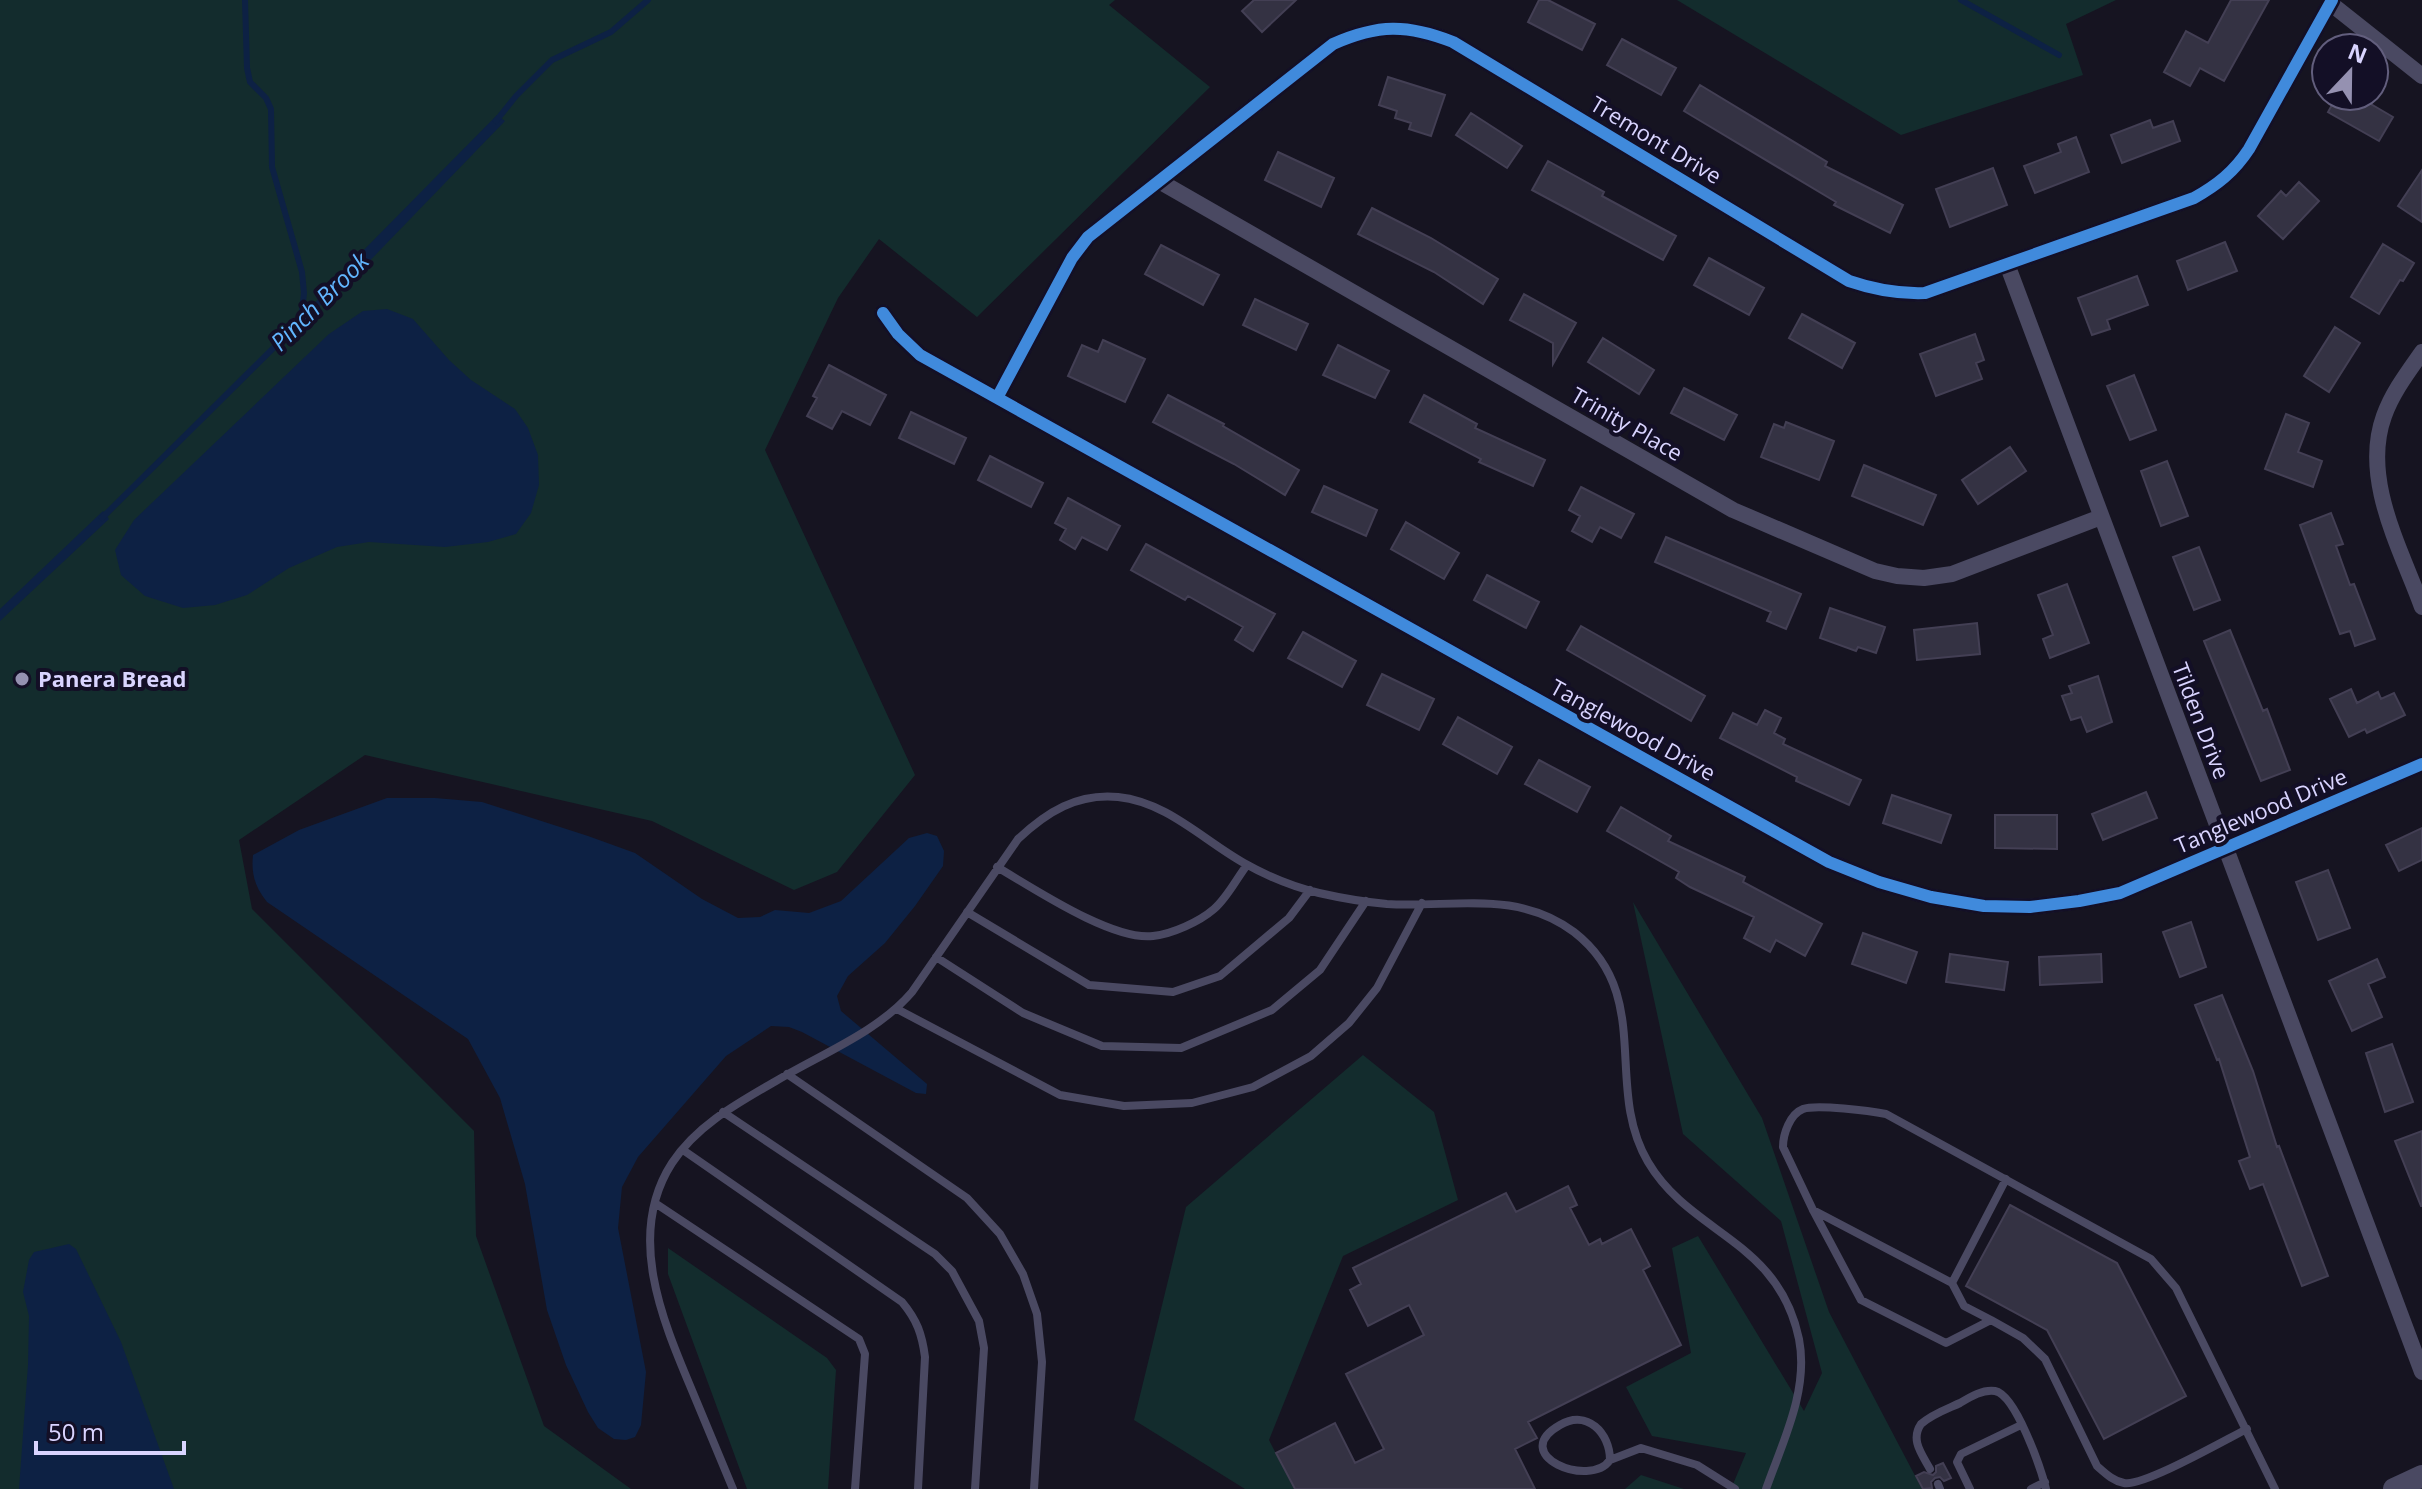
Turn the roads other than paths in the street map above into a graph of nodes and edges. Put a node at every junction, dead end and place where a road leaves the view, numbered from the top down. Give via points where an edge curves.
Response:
1 (2331, 1) edge
2 (2422, 76) edge
3 (1159, 181) junction
4 (2007, 264) junction
5 (883, 313) dead end
6 (2422, 352) edge
7 (997, 398) junction
8 (2101, 517) junction
9 (2422, 607) edge
10 (2422, 764) edge
11 (2225, 848) junction
12 (1247, 865) junction
13 (997, 867) junction
14 (1310, 890) junction
15 (1366, 901) junction
16 (1422, 903) junction
17 (967, 912) junction
18 (936, 957) junction
19 (897, 1009) junction
20 (787, 1074) junction
21 (723, 1112) junction
22 (683, 1150) junction
23 (2006, 1179) junction
24 (655, 1203) junction
25 (1813, 1210) junction
26 (1952, 1283) junction
27 (1991, 1320) junction
28 (2422, 1372) edge
29 (2021, 1425) junction
30 (2247, 1429) junction
31 (1610, 1460) junction
32 (1930, 1469) dead end
33 (1550, 1473) dead end
34 (2422, 1476) edge
35 (1597, 1480) dead end
36 (2046, 1485) edge
37 (733, 1489) edge
38 (855, 1489) edge
39 (918, 1489) edge
40 (975, 1489) edge
41 (1034, 1489) edge
42 (1735, 1489) edge
43 (1766, 1489) edge
44 (1970, 1489) edge
45 (2031, 1489) edge
46 (2275, 1489) edge
47 (2394, 1489) edge

1 - 2 street
1 - 4 street, Tremont Drive via 2249,149 2217,185 2194,198
3 - 4 street, Tremont Drive via 1333,44 1357,33 1402,28 1428,32 1475,54 1849,281 1901,294 1925,293
3 - 7 street, Tremont Drive via 1088,237 1072,258
3 - 8 street, Trinity Place via 1733,510 1875,571 1924,578 1952,574
4 - 8 street, Tilden Drive
5 - 7 street, Tanglewood Drive via 920,355
6 - 9 street via 2383,418 2377,457 2383,500
7 - 11 street, Tanglewood Drive via 1815,854 1879,882 1984,906 2030,907 2120,893
8 - 11 street, Tilden Drive
10 - 11 street, Tanglewood Drive
11 - 28 street, Tilden Drive
12 - 13 lane via 1160,809 1117,797 1090,797 1038,821
12 - 13 lane via 1215,909 1151,937 1075,913
12 - 14 lane
13 - 17 lane
14 - 15 lane
14 - 17 lane via 1289,918 1220,976 1173,992 1089,985
15 - 16 lane
15 - 18 lane via 1320,970 1272,1010 1181,1048 1102,1046 1023,1013
16 - 19 lane via 1377,988 1349,1023 1311,1056 1253,1087 1192,1103 1124,1106 1060,1095
16 - 43 lane via 1521,906 1573,932 1606,968 1623,1019 1629,1114 1649,1164 1685,1204 1762,1265 1792,1314 1800,1354 1798,1394
17 - 18 lane
18 - 19 lane
19 - 20 lane
20 - 21 lane
20 - 41 lane via 967,1198 1000,1234 1023,1274 1037,1314 1042,1362
21 - 22 lane
21 - 40 lane via 935,1254 952,1271 979,1321 984,1348
22 - 24 lane
22 - 39 lane via 902,1302 915,1318 925,1357
23 - 25 lane via 1886,1114 1808,1108 1793,1116 1783,1147
23 - 26 lane
23 - 30 lane via 2137,1251 2166,1273
24 - 37 lane via 650,1238 655,1292
24 - 38 lane via 859,1339 865,1354
25 - 26 lane
25 - 27 lane via 1861,1300 1946,1343
26 - 27 lane via 1964,1306
27 - 30 lane via 2039,1350 2097,1466 2112,1478 2124,1483 2144,1480
29 - 32 lane via 2001,1393 1975,1395 1919,1428 1917,1444
29 - 36 lane
29 - 44 lane via 1961,1454 1957,1462
30 - 46 lane
31 - 33 lane via 1600,1429 1569,1421 1545,1442
31 - 35 lane
31 - 42 lane via 1641,1448 1697,1465
34 - 47 street
36 - 45 lane

